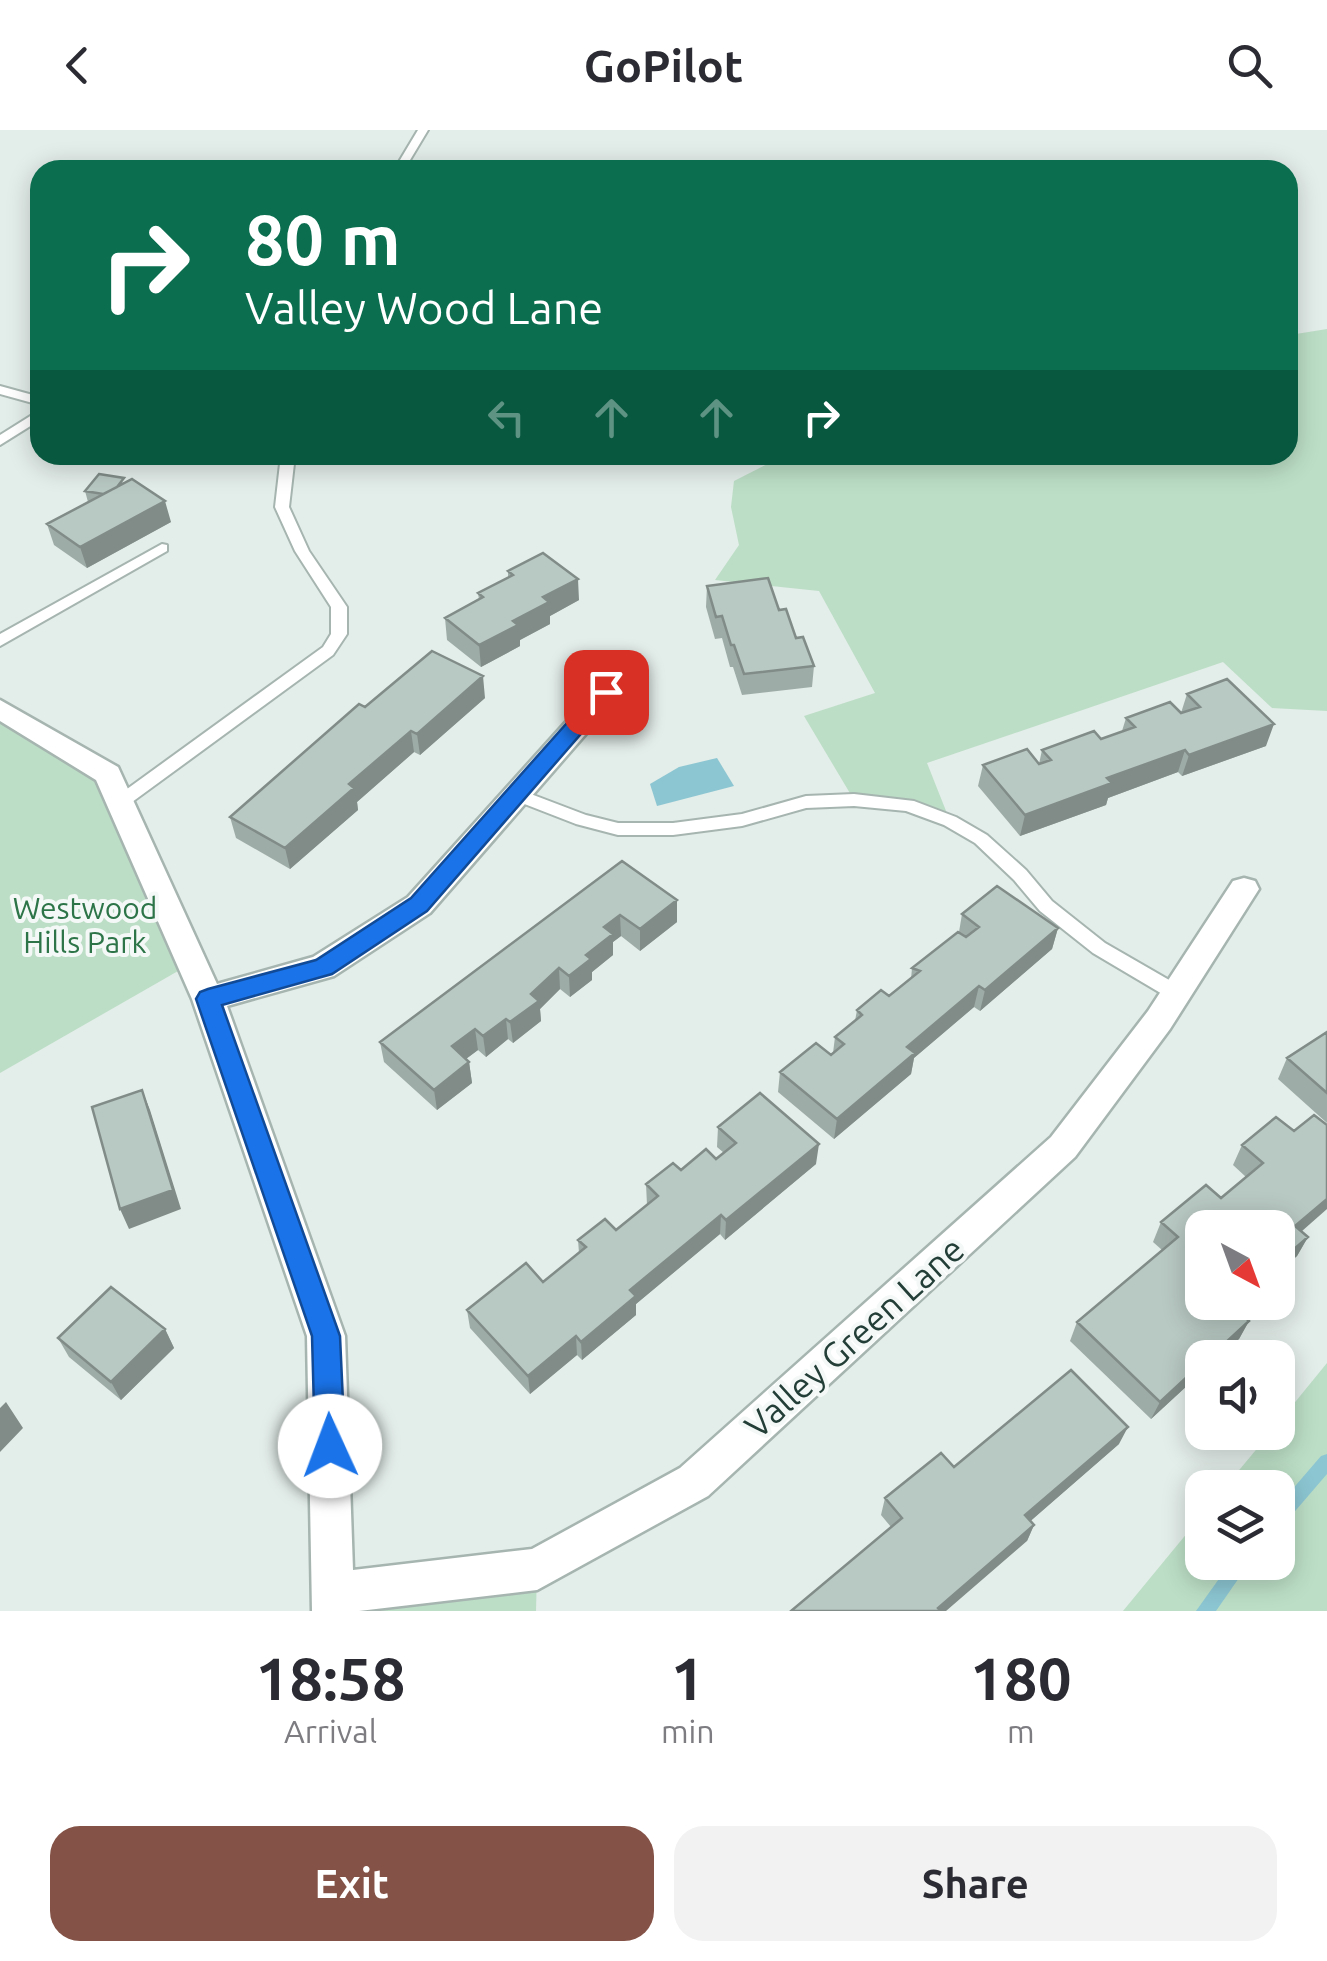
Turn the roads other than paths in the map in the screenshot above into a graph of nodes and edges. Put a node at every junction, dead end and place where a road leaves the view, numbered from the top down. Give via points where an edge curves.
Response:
1 (423, 130) edge
2 (405, 160) edge
3 (0, 390) edge
4 (30, 398) edge
5 (30, 421) edge
6 (0, 441) edge
7 (287, 465) edge
8 (162, 548) dead end
9 (0, 640) edge
10 (629, 668) dead end
11 (0, 710) edge
12 (515, 794) junction
13 (122, 801) junction
14 (1244, 889) dead end
15 (1176, 994) junction
16 (208, 999) junction
17 (334, 1602) edge

1 - 2 lane
3 - 4 lane
5 - 6 lane
7 - 13 lane via 282,507 340,606 339,634 328,651
8 - 9 lane
10 - 12 street
11 - 13 street via 108,774
12 - 15 lane via 618,829 724,822 806,802 908,805 981,839 1086,938
12 - 16 street via 419,904 323,967
13 - 16 street
14 - 15 street, Valley Green Lane
15 - 17 street, Valley Green Lane via 1063,1147 694,1482 537,1569
16 - 17 street via 326,1336

